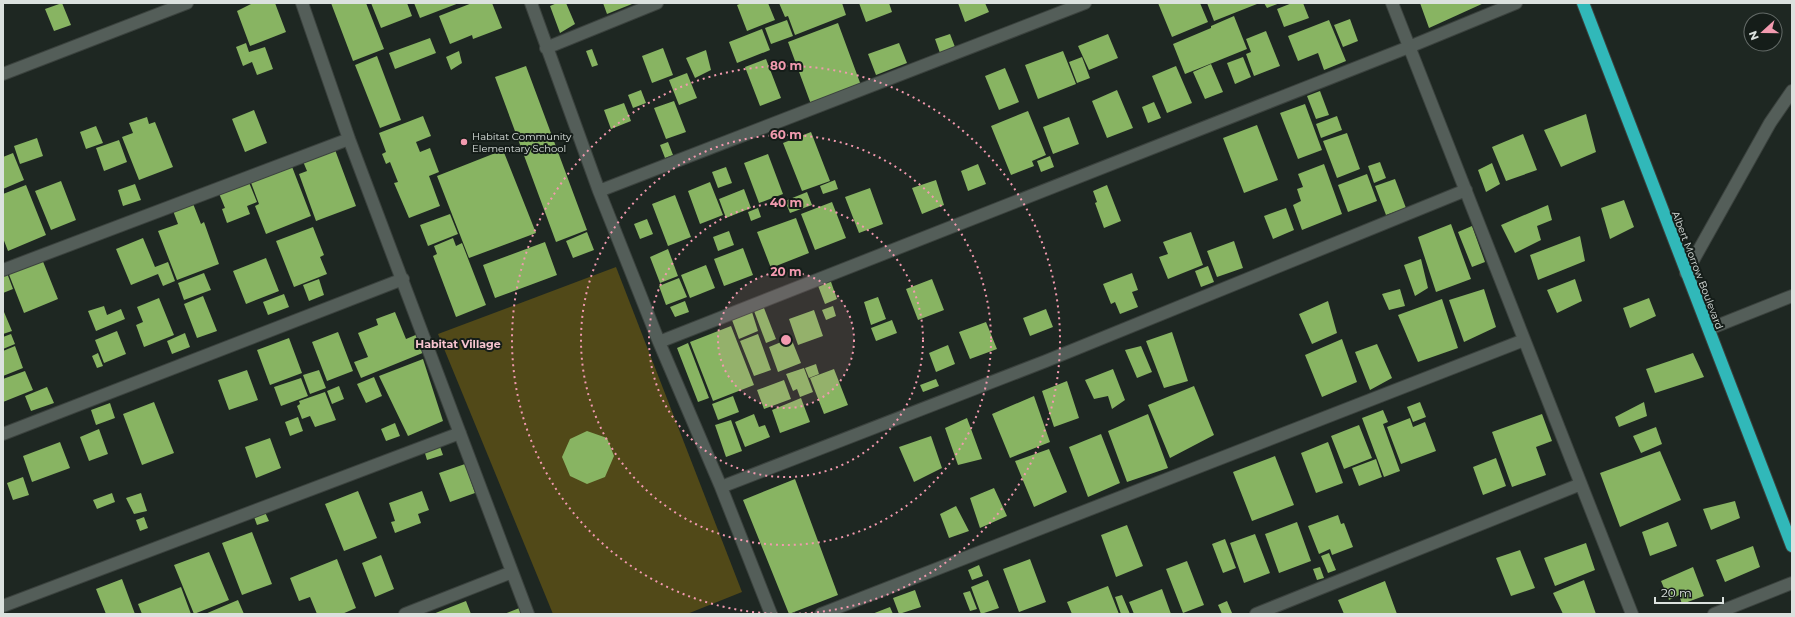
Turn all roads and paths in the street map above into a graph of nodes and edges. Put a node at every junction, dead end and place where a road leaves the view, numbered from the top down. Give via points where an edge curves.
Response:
1 (187, 3) edge
2 (302, 3) edge
3 (531, 3) edge
4 (657, 3) edge
5 (1085, 3) edge
6 (1392, 3) edge
7 (1516, 3) edge
8 (1582, 3) edge
9 (1409, 47) junction
10 (546, 48) junction
11 (3, 74) edge
12 (1792, 91) edge
13 (349, 139) junction
14 (1466, 190) junction
15 (599, 191) junction
16 (3, 270) edge
17 (1686, 273) junction
18 (403, 279) junction
19 (1792, 296) edge
20 (1708, 329) junction
21 (1524, 340) junction
22 (659, 342) junction
23 (460, 433) junction
24 (3, 434) edge
25 (1581, 484) junction
26 (721, 487) junction
27 (1792, 546) edge
28 (512, 572) junction
29 (1792, 583) edge
30 (3, 606) edge
31 (405, 614) edge
32 (528, 614) edge
33 (771, 614) edge
34 (821, 614) edge
35 (1256, 614) edge
36 (1632, 614) edge
37 (1714, 614) edge

1 - 11 street
2 - 13 street
3 - 10 street
4 - 10 street
5 - 15 street
6 - 9 street
7 - 9 street
8 - 17 highway, Albert Morrow Boulevard
9 - 14 street
9 - 22 street
10 - 15 street
12 - 17 street via 1770,123
13 - 16 street
13 - 18 street
14 - 21 street
14 - 26 street via 1046,361
15 - 22 street
17 - 20 highway, Albert Morrow Boulevard
18 - 23 street
18 - 24 street
19 - 20 street
20 - 27 highway, Albert Morrow Boulevard
21 - 25 street
21 - 34 street
22 - 26 street
23 - 28 street
23 - 30 street
25 - 35 street
25 - 36 street
26 - 33 street
28 - 31 street
28 - 32 street
29 - 37 street

